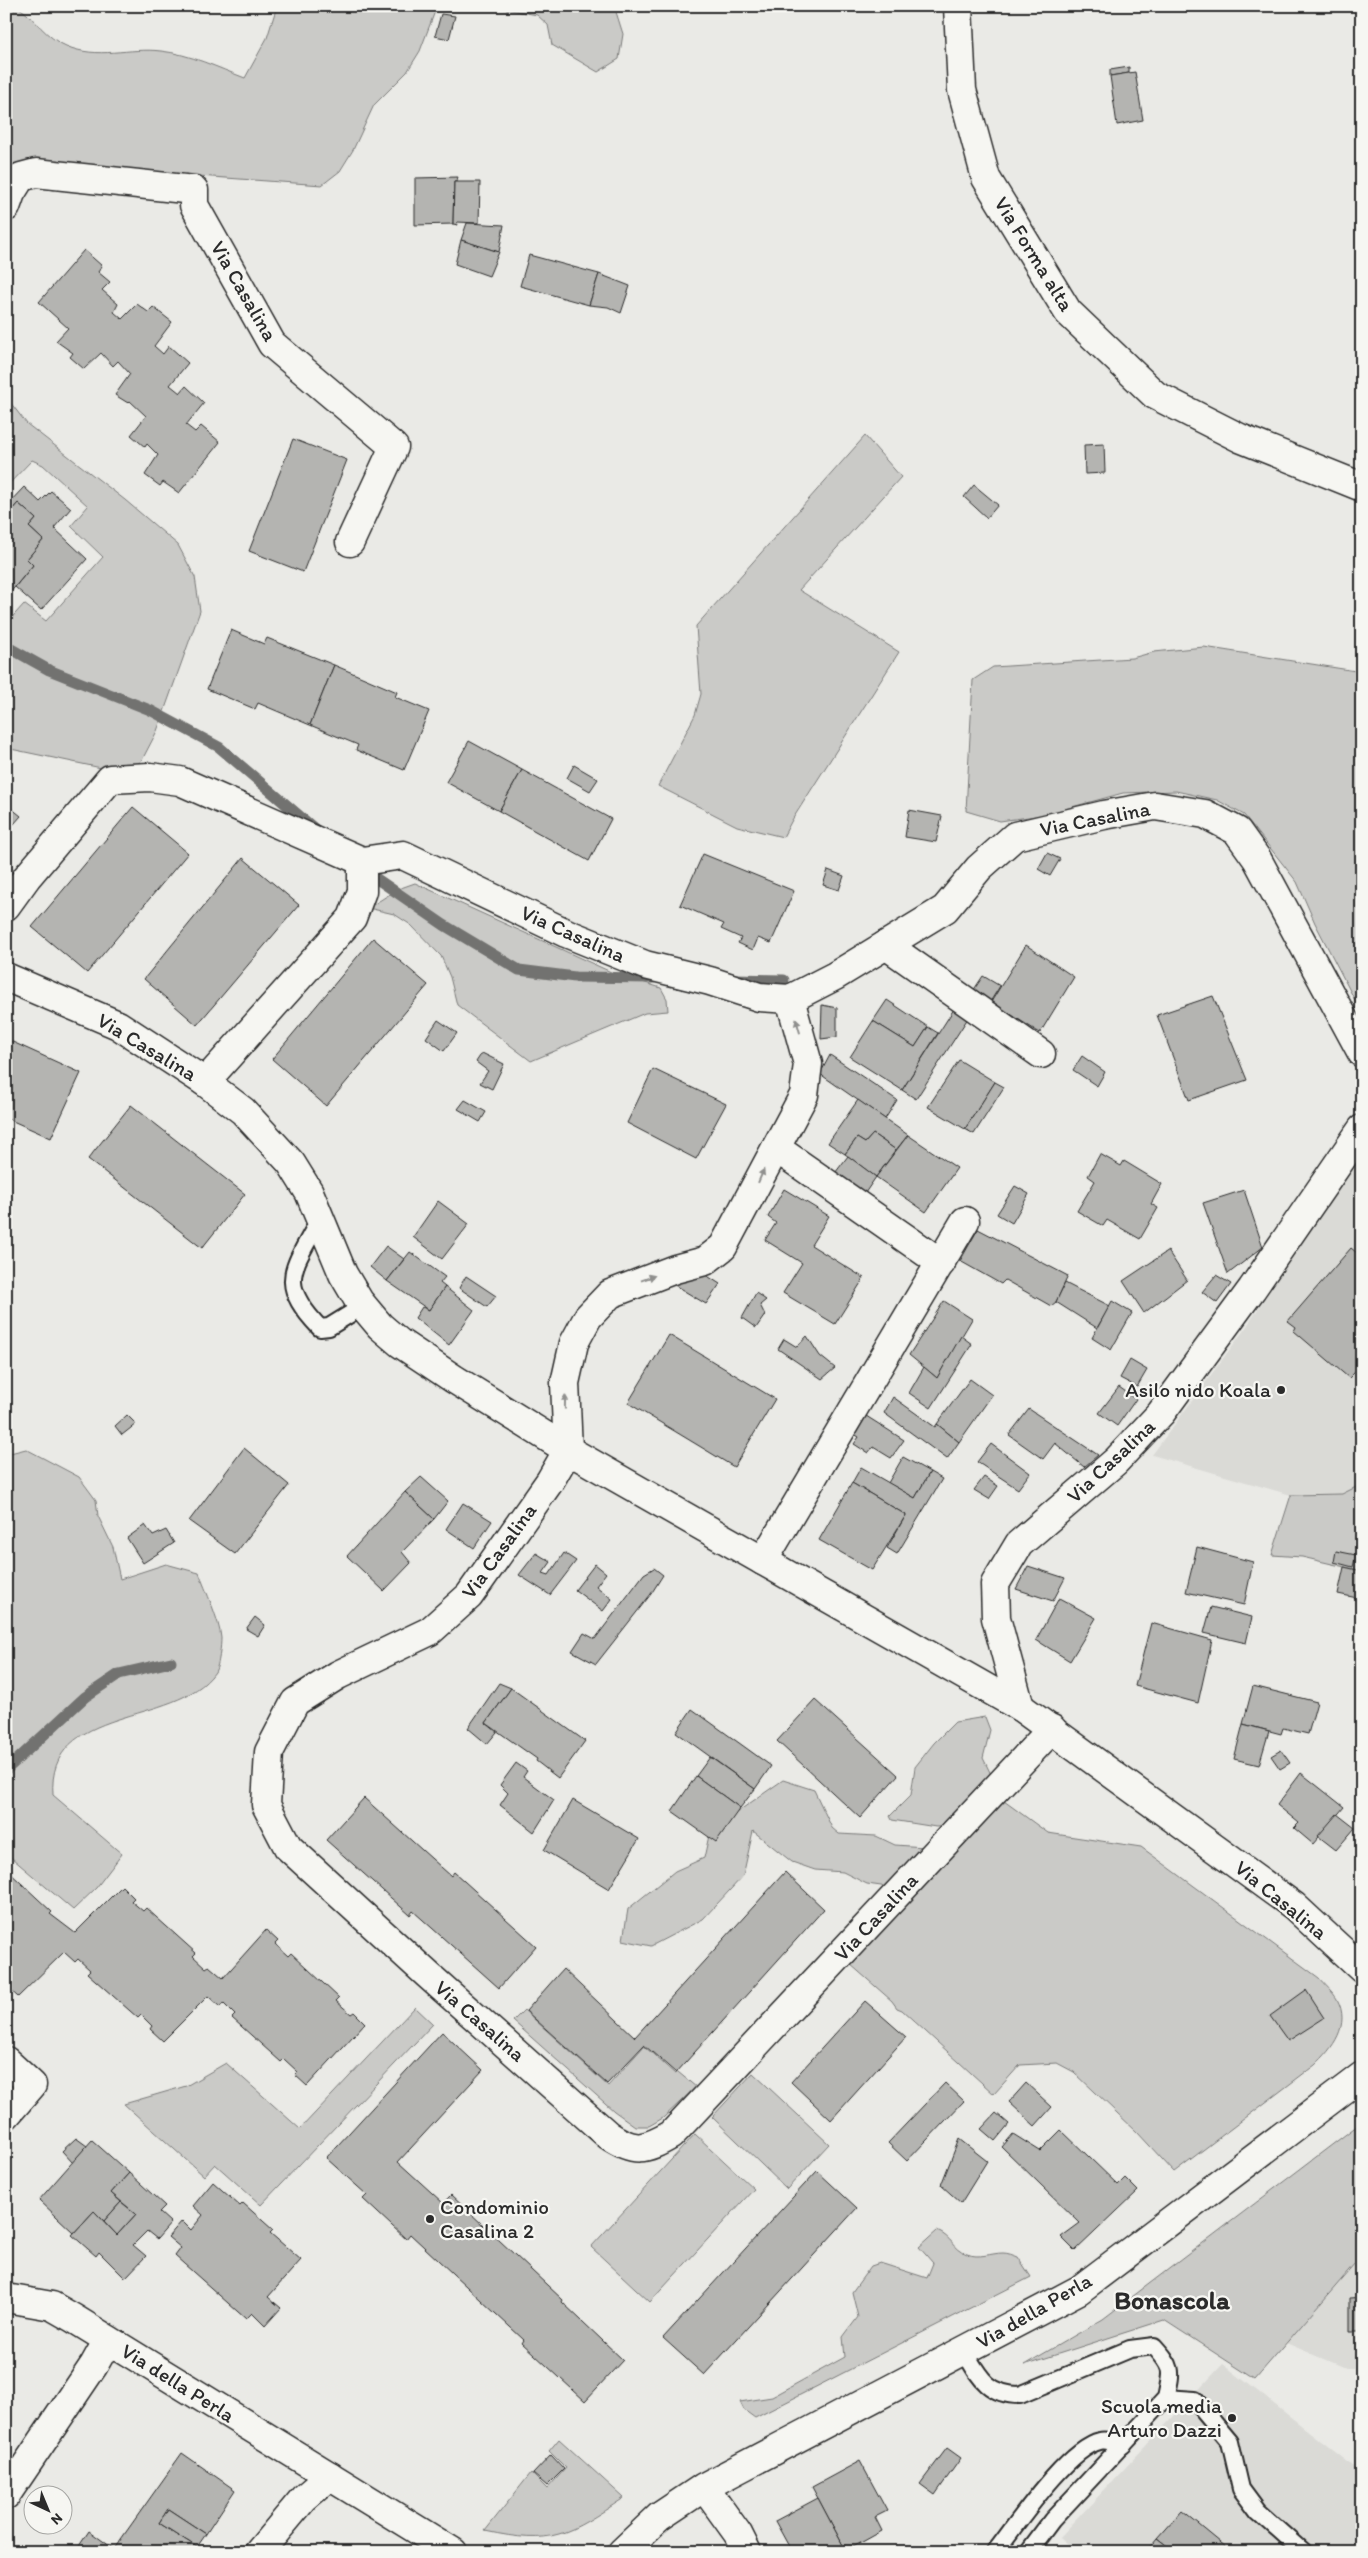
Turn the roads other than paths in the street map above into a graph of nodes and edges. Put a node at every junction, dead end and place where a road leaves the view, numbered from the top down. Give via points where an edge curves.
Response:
1 (958, 6) edge
2 (6, 207) edge
3 (1362, 488) edge
4 (350, 542) dead end
5 (362, 861) junction
6 (6, 906) edge
7 (886, 945) junction
8 (6, 977) edge
9 (790, 999) junction
10 (1362, 1052) edge
11 (1041, 1054) dead end
12 (205, 1082) junction
13 (1362, 1129) edge
14 (776, 1148) junction
15 (320, 1218) junction
16 (965, 1221) dead end
17 (941, 1263) junction
18 (363, 1306) junction
19 (568, 1450) junction
20 (763, 1560) junction
21 (1020, 1708) junction
22 (1052, 1729) junction
23 (1362, 1969) edge
24 (6, 2061) edge
25 (1362, 2076) edge
26 (6, 2115) edge
27 (6, 2298) edge
28 (108, 2340) junction
29 (964, 2351) junction
30 (1166, 2398) junction
31 (1122, 2445) junction
32 (330, 2476) junction
33 (704, 2487) junction
34 (6, 2495) edge
35 (259, 2552) edge
36 (453, 2552) edge
37 (622, 2552) edge
38 (747, 2552) edge
39 (995, 2552) edge
40 (1028, 2552) edge
41 (1303, 2552) edge

1 - 3 street, Via Forma alta via 962,90 986,178 1068,312 1155,395 1240,438
2 - 4 street, Via Casalina via 21,177 36,173 194,190 194,205 272,344 394,447
5 - 6 street via 180,781 150,777 110,779
5 - 9 street, Via Casalina via 403,855 566,933 644,965 759,997
5 - 12 street, Via Casalina via 362,891 352,918
7 - 9 street, Via Casalina
7 - 10 street, Via Casalina via 945,909 979,868 1015,836 1155,806 1205,814 1237,831 1257,859
7 - 11 street
8 - 12 street, Via Casalina via 118,1025
14 -> 9 street via 804,1095 808,1064
12 - 15 street, Via Casalina via 243,1110 291,1163
13 - 21 street, Via Casalina via 1263,1274 1161,1414 1116,1461 1019,1544 995,1584 996,1618
14 - 17 street
19 -> 14 street via 566,1383 574,1343 588,1317 610,1294 705,1261 723,1247
15 - 18 street, Via Casalina via 343,1274
15 - 18 lane via 294,1267 291,1285 298,1302 320,1328 329,1327
16 - 17 street
17 - 20 street
18 - 19 street, Via Casalina via 380,1326 423,1360
19 - 20 street, Via Casalina
19 - 22 street, Via Casalina via 469,1596 430,1631 338,1675 295,1702 269,1752 266,1805 288,1847 428,1976 624,2146 650,2147 671,2135
20 - 21 street, Via Casalina
21 - 22 street, Via Casalina
22 - 23 street, Via Casalina via 1294,1906
24 - 26 street via 32,2085
25 - 29 street, Via della Perla via 1079,2290
27 - 28 street via 52,2306
28 - 32 street, Via della Perla
28 - 34 street, Via della Perla
29 - 30 lane via 984,2384 1006,2395 1020,2395 1130,2349 1154,2346 1169,2363 1171,2376
29 - 33 street, Via della Perla
30 - 31 lane
30 - 41 lane via 1194,2400 1230,2442 1241,2489 1258,2512
31 - 39 lane via 1101,2440 1079,2451
31 - 40 lane via 1052,2520
32 - 35 street via 304,2498
32 - 36 street, Via della Perla
33 - 37 street, Via della Perla via 659,2517
33 - 38 street

